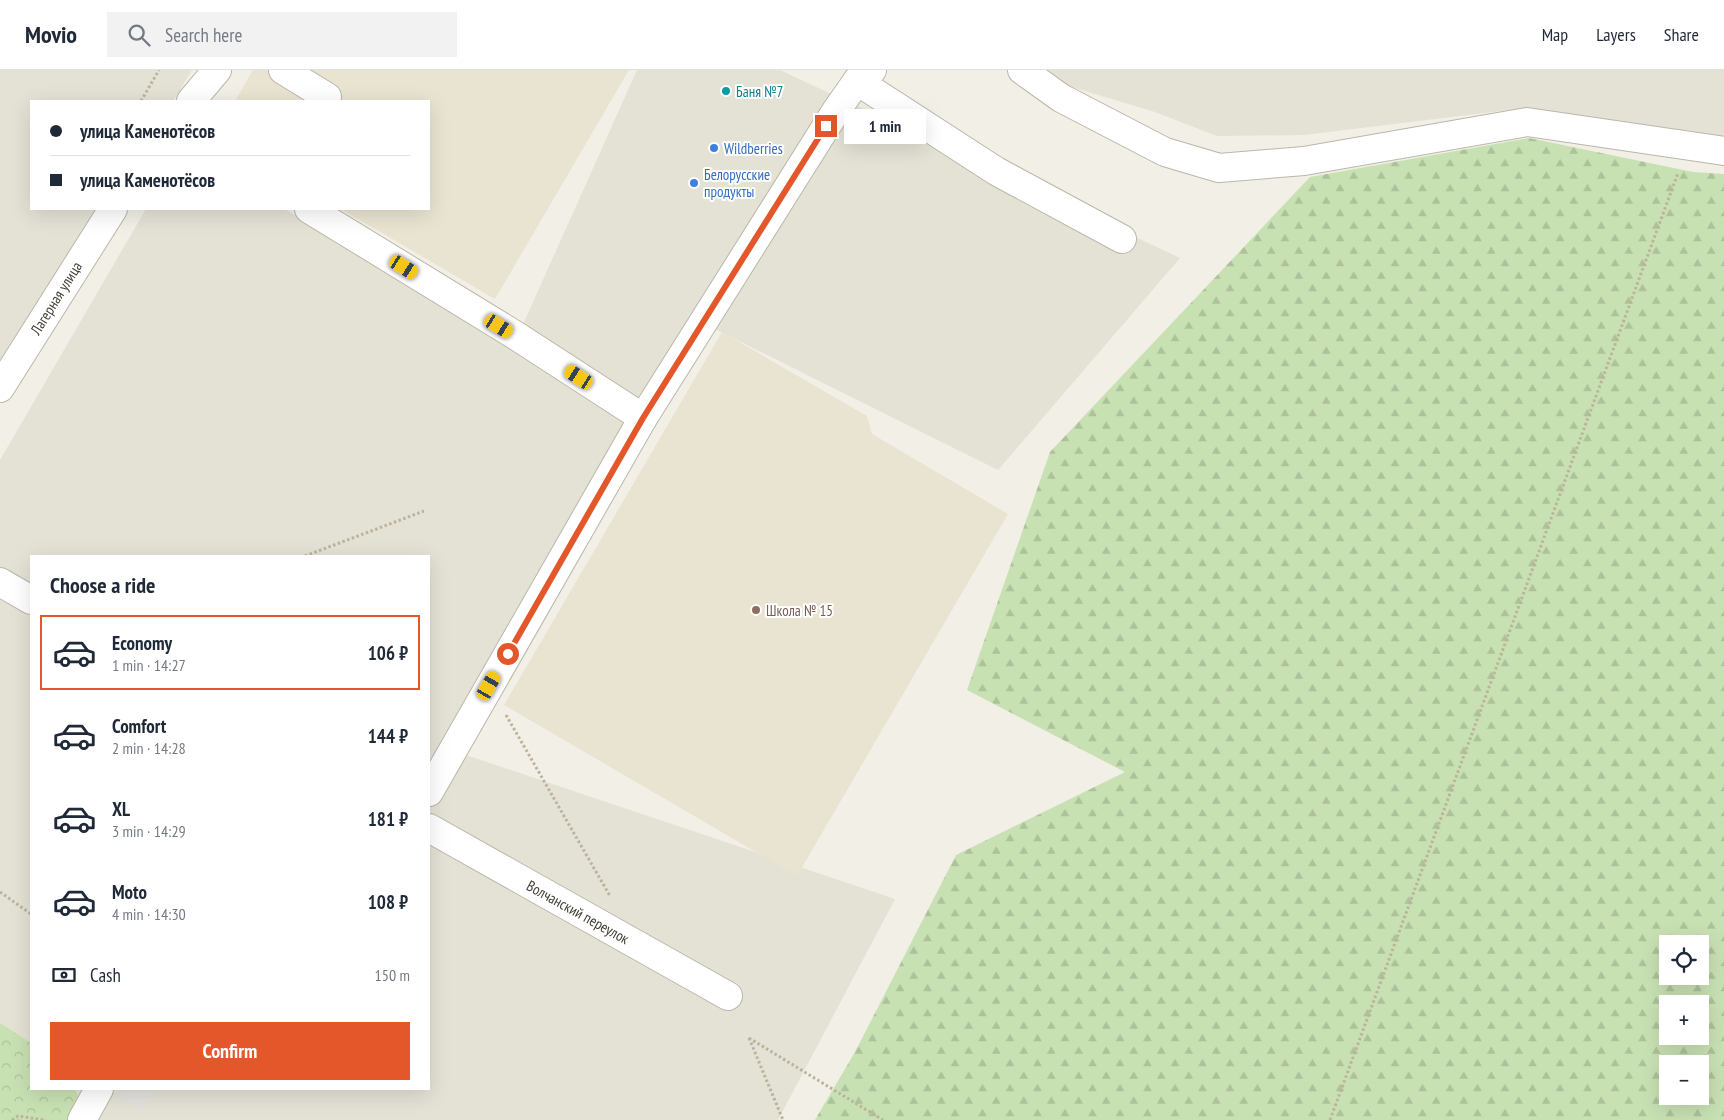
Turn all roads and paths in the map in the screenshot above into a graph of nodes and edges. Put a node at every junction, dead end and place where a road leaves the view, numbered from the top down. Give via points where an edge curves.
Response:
1 (159, 70) edge
2 (217, 70) edge
3 (283, 70) edge
4 (1022, 70) edge
5 (864, 76) edge
6 (326, 97) dead end
7 (142, 100) edge
8 (192, 100) edge
9 (1687, 148) junction
10 (1724, 152) edge
11 (112, 210) edge
12 (310, 210) edge
13 (1122, 239) dead end
14 (0, 388) edge
15 (643, 418) junction
16 (424, 511) dead end
17 (308, 555) edge
18 (0, 582) edge
19 (30, 599) edge
20 (489, 686) junction
21 (430, 790) edge
22 (430, 829) edge
23 (0, 892) edge
24 (613, 903) dead end
25 (30, 913) edge
26 (728, 996) dead end
27 (98, 1090) edge
28 (12, 1120) edge
29 (44, 1120) edge
30 (82, 1120) edge
31 (783, 1120) edge
32 (883, 1120) edge
33 (1330, 1120) edge

1 - 7 path
2 - 8 street
3 - 6 street
4 - 9 street via 1061,98 1165,152 1219,168 1304,161 1527,122
5 - 13 street via 996,171
5 - 15 street
9 - 10 street
9 - 33 path
11 - 14 street, Лагерная улица
12 - 15 street via 515,335
15 - 20 street
16 - 17 path
18 - 19 street
20 - 21 street
20 - 24 path
22 - 26 street, Волчанский переулок
23 - 25 path
27 - 30 street
28 - 29 path via 18,1116
31 - 32 path via 749,1038

